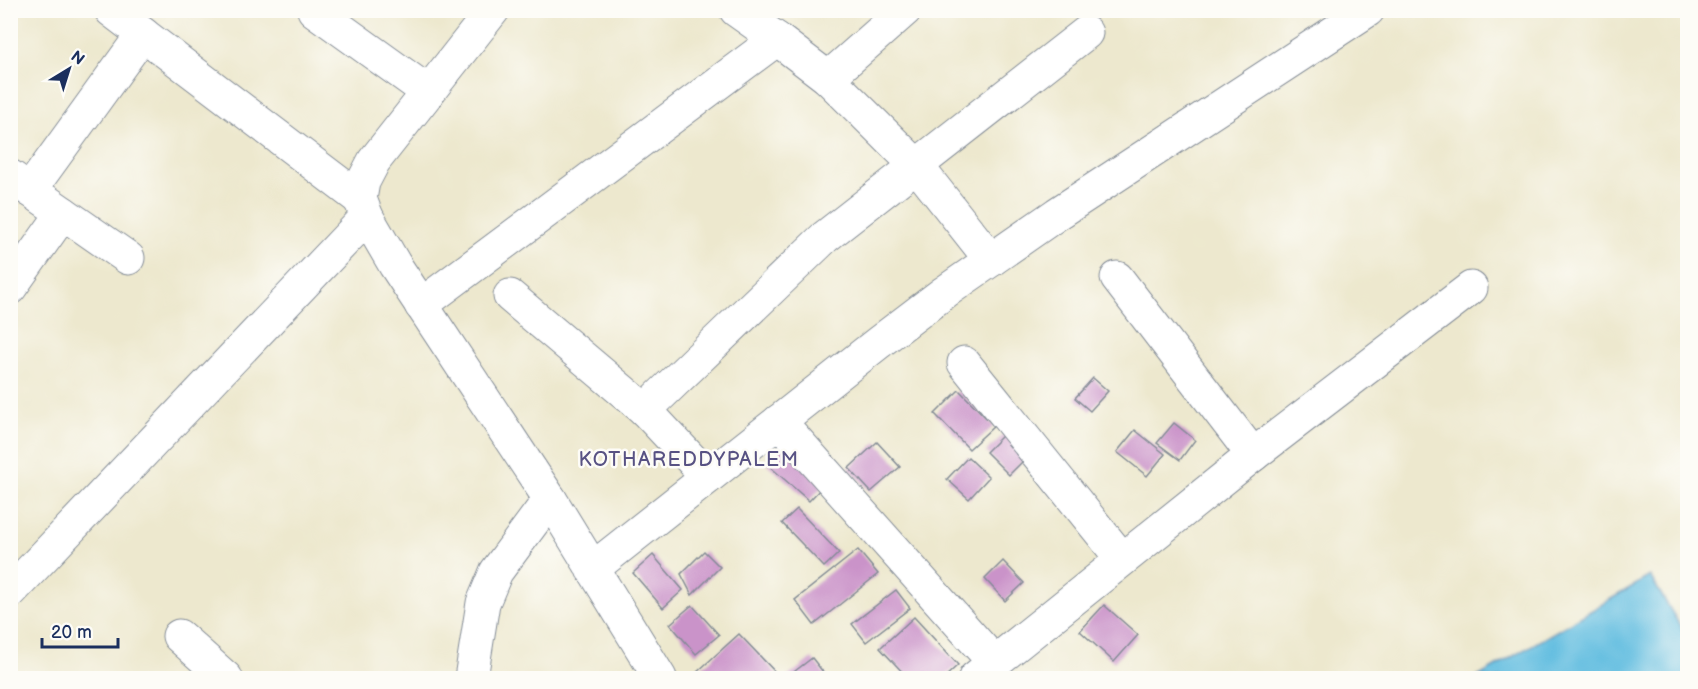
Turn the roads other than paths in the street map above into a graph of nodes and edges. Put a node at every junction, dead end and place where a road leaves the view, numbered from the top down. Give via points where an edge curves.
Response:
1 (111, 10) edge
2 (314, 10) edge
3 (493, 10) edge
4 (735, 10) edge
5 (905, 10) edge
6 (1368, 10) edge
7 (1086, 33) dead end
8 (143, 34) junction
9 (777, 39) junction
10 (828, 78) junction
11 (428, 92) junction
12 (916, 165) junction
13 (20, 183) edge
14 (364, 208) junction
15 (63, 213) junction
16 (128, 258) dead end
17 (991, 260) junction
18 (1117, 278) dead end
19 (10, 288) edge
20 (1471, 288) dead end
21 (510, 296) dead end
22 (421, 305) junction
23 (964, 363) dead end
24 (645, 410) junction
25 (778, 421) junction
26 (1253, 455) junction
27 (708, 477) junction
28 (550, 499) junction
29 (1122, 559) junction
30 (592, 569) junction
31 (10, 592) edge
32 (179, 636) dead end
33 (985, 670) edge
34 (226, 678) edge
35 (471, 678) edge
36 (660, 678) edge

1 - 8 street
2 - 11 street
3 - 11 street
4 - 9 street
5 - 10 street
6 - 17 street
7 - 12 street
8 - 13 street
8 - 14 street
9 - 10 street
9 - 22 street
10 - 12 street
11 - 14 street via 374,161 363,182
12 - 17 street
12 - 24 street via 825,237
13 - 15 street
14 - 22 street
14 - 31 street
15 - 16 street
15 - 19 street
17 - 25 street
18 - 26 street
20 - 26 street
21 - 24 street
22 - 28 street
23 - 29 street
24 - 27 street
25 - 27 street
25 - 33 street
26 - 29 street
27 - 30 street
28 - 30 street
28 - 35 street via 496,572 483,603
29 - 33 street
30 - 36 street
32 - 34 street

